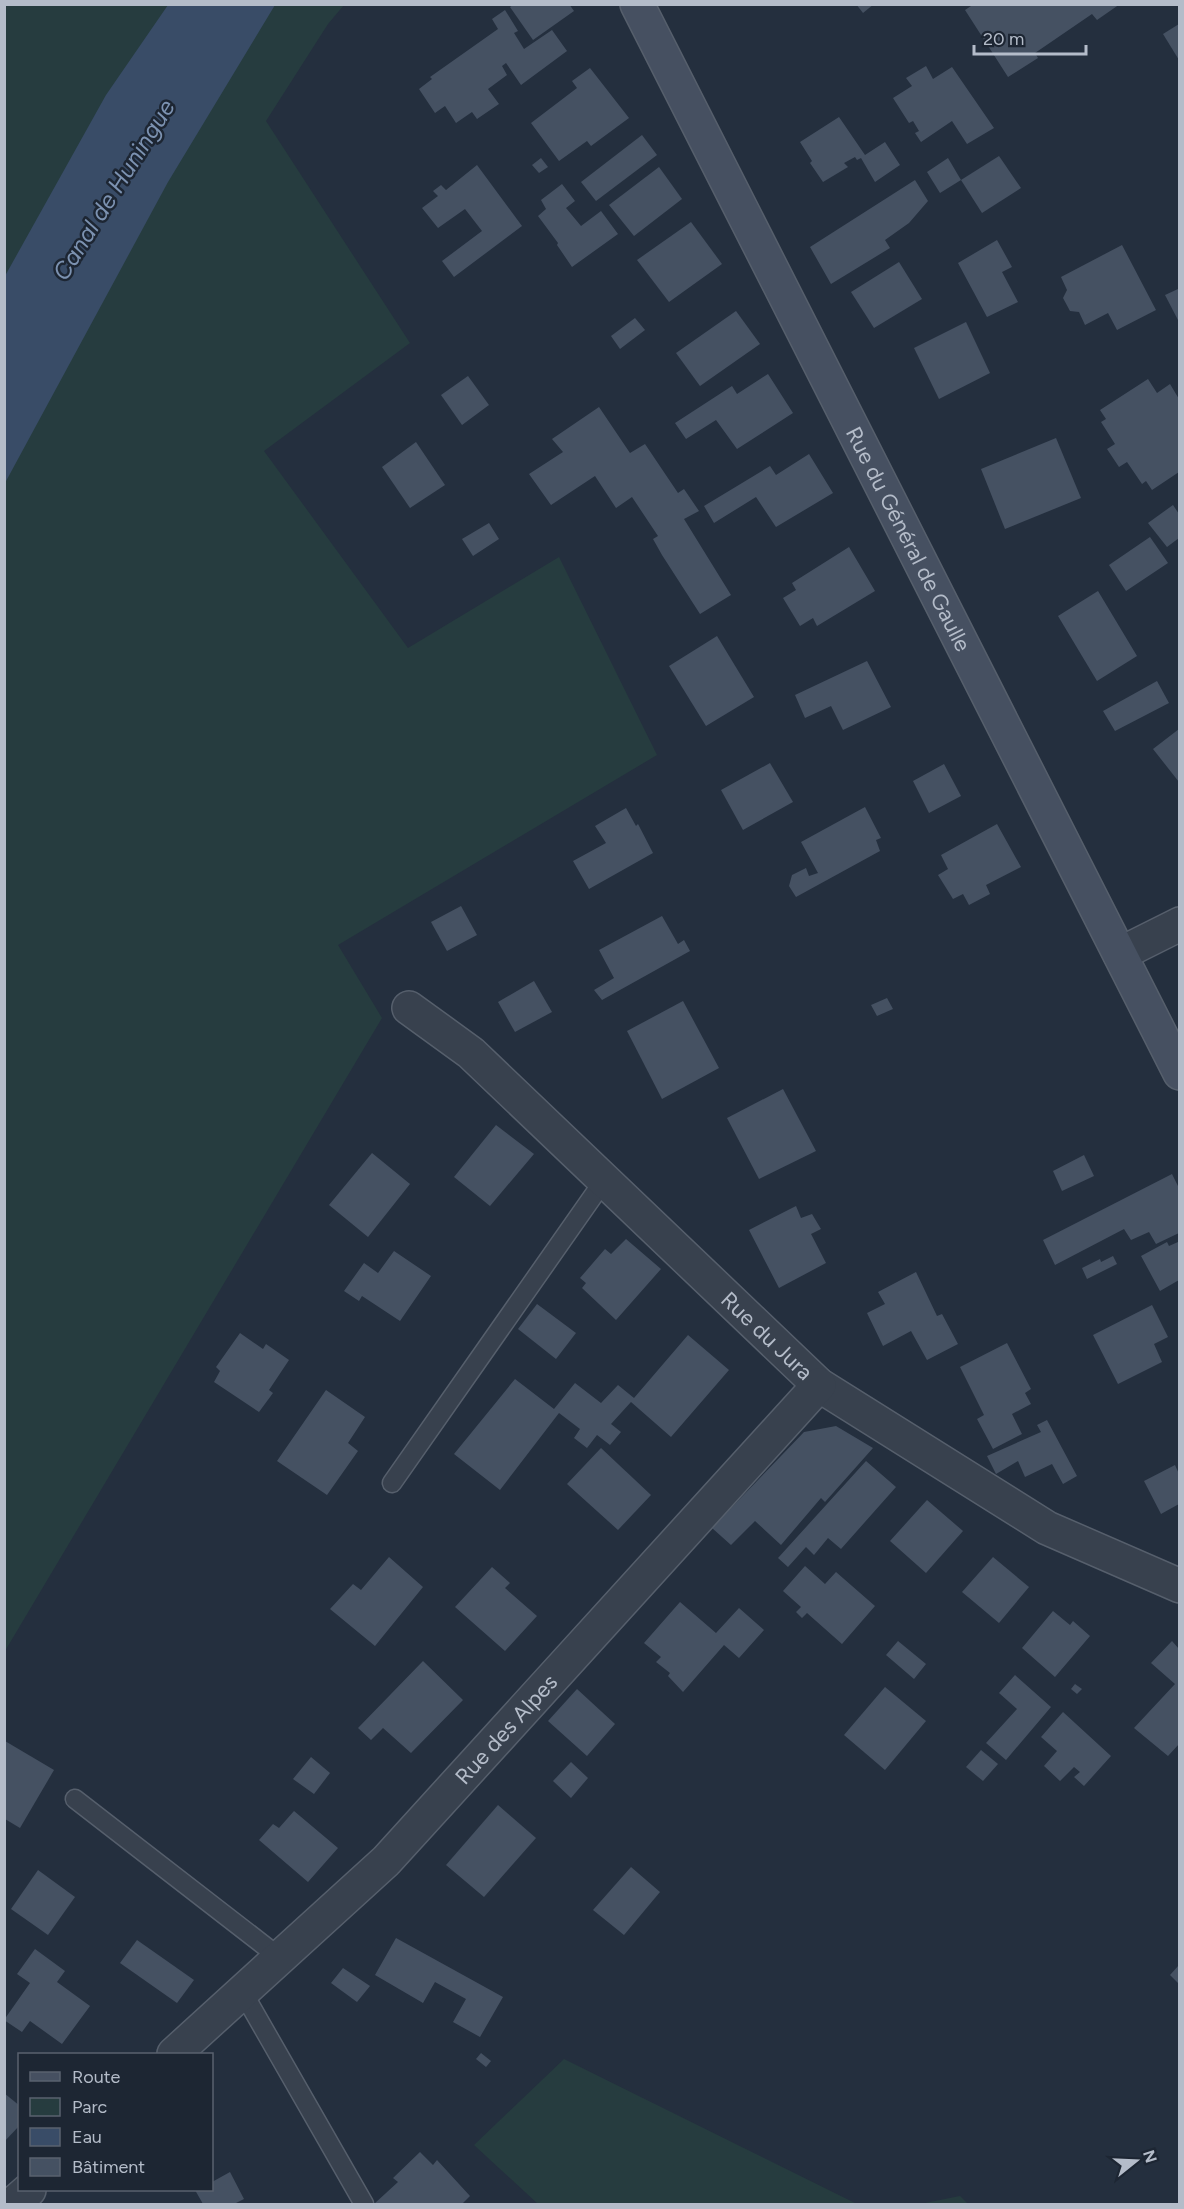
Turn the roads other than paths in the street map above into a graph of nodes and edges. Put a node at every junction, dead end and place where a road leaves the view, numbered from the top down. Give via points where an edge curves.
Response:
1 (637, 4) edge
2 (1179, 924) edge
3 (1120, 954) junction
4 (409, 1008) dead end
5 (1179, 1073) edge
6 (605, 1179) junction
7 (819, 1385) junction
8 (392, 1483) dead end
9 (1179, 1586) edge
10 (75, 1799) dead end
11 (279, 1957) junction
12 (242, 1991) junction
13 (176, 2053) edge
14 (28, 2191) edge
15 (13, 2205) edge
16 (364, 2205) edge

1 - 3 street, Rue du Général de Gaulle
2 - 3 street
3 - 5 street, Rue du Général de Gaulle
4 - 6 street, Rue du Jura via 471,1053
6 - 7 street, Rue du Jura
6 - 8 lane
7 - 9 street, Rue du Jura via 1047,1528
7 - 11 street, Rue des Alpes via 386,1861
10 - 11 lane
11 - 12 street, Rue des Alpes
12 - 13 street, Rue des Alpes
12 - 16 lane
14 - 15 street

